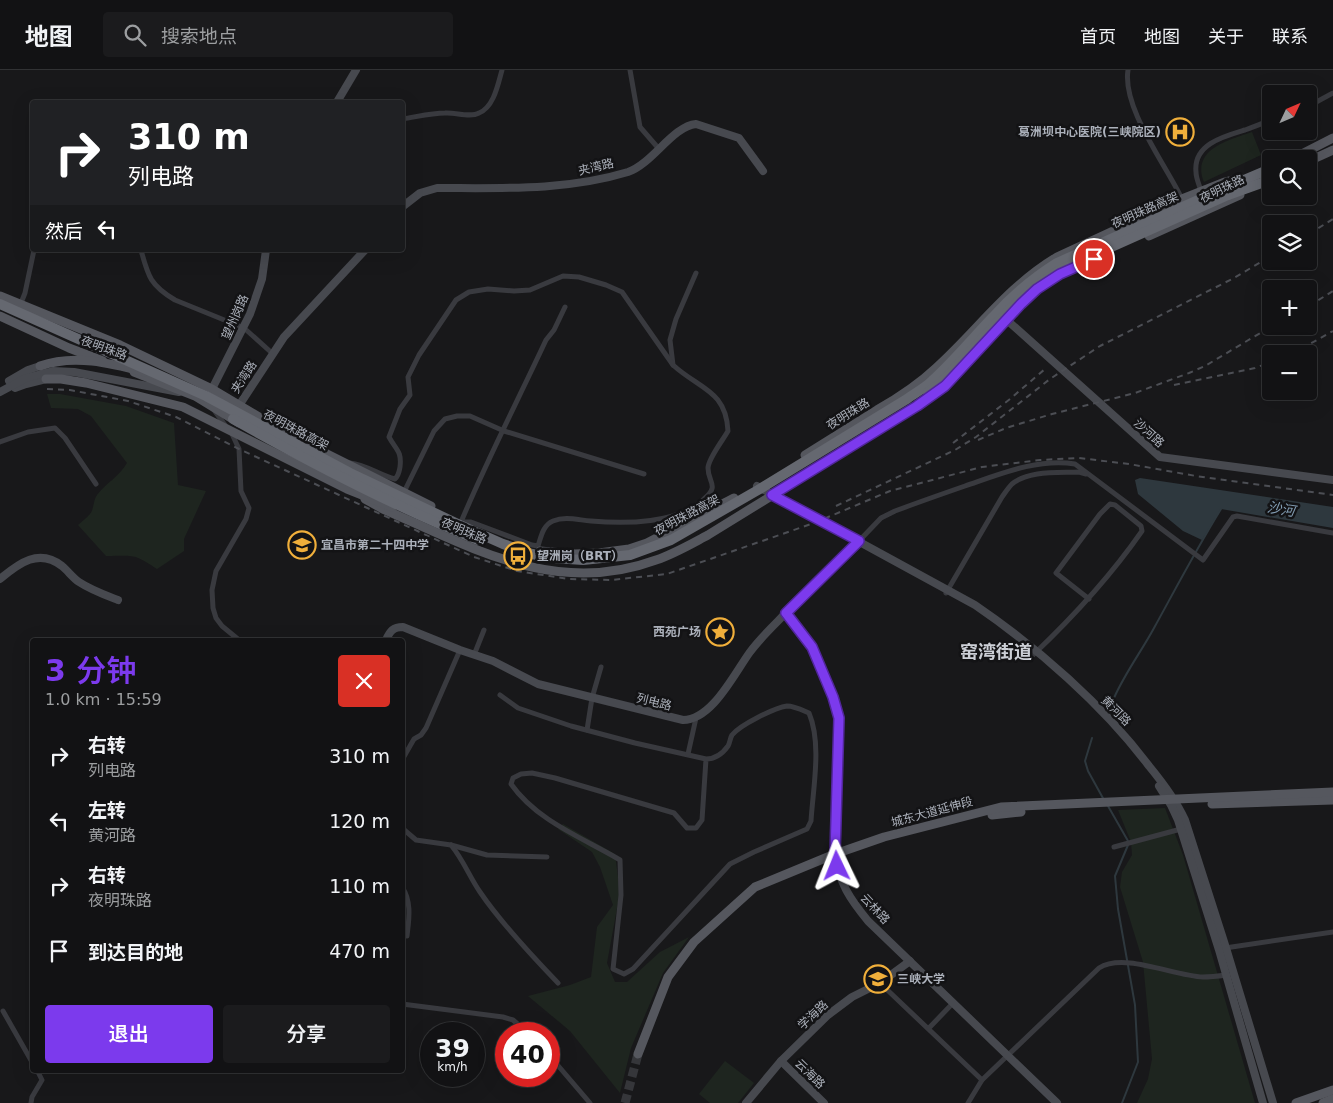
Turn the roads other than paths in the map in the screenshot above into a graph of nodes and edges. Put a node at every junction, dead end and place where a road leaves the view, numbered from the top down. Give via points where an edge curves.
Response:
1 (356, 70) edge
2 (502, 70) edge
3 (630, 70) edge
4 (1128, 70) edge
5 (1333, 93) edge
6 (337, 100) edge
7 (1318, 101) edge
8 (405, 118) edge
9 (1262, 123) edge
10 (1333, 138) edge
11 (659, 149) junction
12 (1310, 150) edge
13 (1333, 150) edge
14 (1317, 157) edge
15 (763, 171) dead end
16 (1262, 176) edge
17 (1262, 178) edge
18 (1262, 179) edge
19 (1201, 192) junction
20 (1227, 192) junction
21 (1182, 199) junction
22 (405, 204) edge
23 (34, 252) edge
24 (142, 252) edge
25 (268, 252) edge
26 (362, 252) edge
27 (696, 273) dead end
28 (0, 296) edge
29 (21, 303) junction
30 (0, 304) edge
31 (564, 307) dead end
32 (993, 308) junction
33 (0, 316) edge
34 (1007, 319) junction
35 (244, 328) junction
36 (273, 354) junction
37 (673, 365) junction
38 (40, 366) joint
39 (146, 377) junction
40 (46, 379) joint
41 (171, 379) junction
42 (138, 384) junction
43 (212, 388) junction
44 (0, 389) edge
45 (187, 394) junction
46 (0, 395) edge
47 (240, 404) junction
48 (210, 406) junction
49 (233, 419) junction
50 (504, 431) junction
51 (0, 442) edge
52 (344, 463) junction
53 (644, 474) dead end
54 (1089, 475) junction
55 (1333, 480) edge
56 (96, 484) dead end
57 (754, 488) junction
58 (404, 492) junction
59 (770, 496) junction
60 (432, 521) junction
61 (461, 522) junction
62 (1333, 533) edge
63 (857, 543) junction
64 (0, 579) edge
65 (947, 591) junction
66 (1089, 599) junction
67 (118, 600) dead end
68 (786, 613) junction
69 (484, 630) dead end
70 (237, 638) edge
71 (387, 638) edge
72 (460, 650) junction
73 (1035, 654) junction
74 (474, 655) junction
75 (601, 667) dead end
76 (500, 695) dead end
77 (592, 698) junction
78 (696, 718) junction
79 (587, 730) junction
80 (688, 754) junction
81 (405, 755) edge
82 (706, 759) junction
83 (1333, 792) edge
84 (1333, 800) edge
85 (1173, 803) junction
86 (1181, 829) junction
87 (405, 831) edge
88 (451, 845) junction
89 (1114, 847) dead end
90 (835, 856) junction
91 (547, 857) dead end
92 (405, 891) edge
93 (1333, 932) edge
94 (407, 936) dead end
95 (1223, 949) junction
96 (910, 961) junction
97 (1226, 975) junction
98 (558, 983) dead end
99 (880, 983) junction
100 (954, 1002) junction
101 (405, 1004) edge
102 (3, 1011) dead end
103 (515, 1022) edge
104 (929, 1028) junction
105 (640, 1056) tunnel mouth
106 (1009, 1056) junction
107 (30, 1058) edge
108 (781, 1061) junction
109 (560, 1068) edge
110 (38, 1073) edge
111 (982, 1080) junction
112 (1333, 1090) edge
113 (1333, 1099) edge
114 (31, 1103) edge
115 (590, 1103) edge
116 (746, 1103) edge
117 (824, 1103) edge
118 (968, 1103) edge
119 (1057, 1103) edge
120 (1263, 1103) edge
121 (1273, 1103) edge
122 (1296, 1103) edge
123 (1323, 1103) edge

1 - 6 street
2 - 8 street via 490,104 480,113 444,112
3 - 11 street via 640,127
4 - 21 street via 1131,97 1146,136
5 - 7 street
9 - 19 street via 1224,135 1200,154 1196,173
10 - 12 main road
11 - 15 street, 夹湾路 via 682,129 696,124 739,138
11 - 22 street, 夹湾路 via 630,171 588,181 545,187 437,188 420,193
13 - 14 main road
16 - 19 main road, 夜明珠路 via 1225,182
17 - 20 highway
18 - 34 main road, 夜明珠路 via 1220,204 1060,274 1037,289
19 - 21 main road, 夜明珠路
20 - 41 highway, 夜明珠路高架, bridge via 1057,263 1016,293 931,383 687,531 630,555 583,560 554,558 503,544 350,473
20 - 60 highway, 夜明珠路高架, bridge via 1062,269 1027,293 942,382 918,400 693,535 649,556 599,565 550,564 513,554
21 - 32 main road, 夜明珠路 via 1057,257 1024,279
23 - 29 street
24 - 35 street via 149,278 164,294
25 - 35 street, 望州岗路 via 256,299
26 - 36 street, 夹湾路 via 284,337
27 - 37 street via 670,340
28 - 29 main road, 夜明珠路
29 - 43 main road, 夜明珠路
30 - 41 highway, 夜明珠路高架, bridge
31 - 50 street
32 - 34 street, 沙河路
32 - 57 main road, 夜明珠路 via 937,368 912,389
33 - 39 main road, 夜明珠路 via 69,348
34 - 55 street, 沙河路 via 1160,457
34 - 59 main road, 夜明珠路 via 945,386
35 - 36 street
35 - 43 street, 望州岗路
36 - 47 street, 夹湾路
37 - 52 street via 622,292 606,285 563,276 530,290 469,292 456,300 444,316 408,377 410,395 400,409 389,437 400,452 398,476 395,479 360,464
37 - 61 street via 712,393 724,410 727,422 728,431 708,468 712,490 696,506 636,523 565,518 552,521 545,527 538,546 471,522
38 - 41 main road, bridge via 72,359 130,368
38 - 44 street via 28,370
39 - 42 street via 150,385
39 - 45 main road, 夜明珠路
40 - 46 street
40 - 60 main road, bridge via 86,383 183,407 346,489
42 - 44 street via 53,371
42 - 45 street
43 - 47 main road, 夜明珠路
45 - 48 main road, 夜明珠路
47 - 52 main road, 夜明珠路 via 291,436
48 - 49 main road, 夜明珠路
48 - 70 street via 240,449 241,491 249,508 216,571 212,590 216,618
49 - 59 main road, 夜明珠路 via 276,449 383,509 498,558 551,571 606,571 656,560 708,535
49 - 60 highway, 夜明珠路高架, bridge via 329,472
50 - 53 street
50 - 58 street via 470,416 445,419 434,431
50 - 61 street
51 - 56 street via 28,432 56,428
52 - 58 main road, 夜明珠路
54 - 62 street via 1203,560 1233,517 1237,516
54 - 63 street via 1075,464 1026,466 881,518
54 - 65 street via 1079,472 1036,475 1011,485
57 - 59 street, 黄河路
57 - 61 main road, 夜明珠路 via 647,543 600,553 542,552
58 - 61 main road, 夜明珠路
59 - 63 street, 黄河路
63 - 65 street, 黄河路
63 - 68 street
64 - 67 street via 19,564 36,558 49,559 96,592
65 - 73 street, 黄河路
66 - 66 street via 1142,531 1141,526 1116,505 1110,504 1100,514 1056,573
66 - 73 street
68 - 78 street via 755,645 711,706
68 - 90 street, 云林路 via 812,647 839,718
69 - 74 street
71 - 72 street, 列电路 via 396,627
72 - 74 street, 列电路
72 - 81 street via 426,728 414,739
73 - 85 street, 黄河路 via 1132,742
74 - 77 street, 列电路 via 538,684
75 - 77 street
76 - 79 street via 518,708
77 - 78 street, 列电路 via 683,720
77 - 79 street
78 - 80 street
79 - 80 street
80 - 82 street
82 - 82 street via 714,759 737,730 773,711 787,706 809,713 816,746 808,829 730,864 624,974 613,969 621,895 620,860 572,834 527,803 511,784 513,778 532,773 555,778 674,813 687,828 696,828 702,820
83 - 85 main road, 城东大道延伸段
84 - 85 main road, 城东大道延伸段
85 - 86 street, 黄河路
85 - 90 main road, 城东大道延伸段 via 1000,813 889,839
85 - 95 street, 黄河路 via 1185,820
86 - 89 street
86 - 95 street, 黄河路
87 - 88 street via 416,840
88 - 91 street via 487,855
88 - 98 street via 479,892
90 - 96 street, 云林路 via 849,897
90 - 105 main road, 城东大道延伸段 via 758,891 700,943 671,980
92 - 94 street via 409,904
93 - 95 street
95 - 97 street, 黄河路
95 - 121 street, 黄河路
96 - 99 street, 学海路
96 - 100 street, 云林路
97 - 106 street via 1202,977 1141,965 1106,963
97 - 120 street, 黄河路
99 - 104 street
99 - 108 street, 学海路 via 836,1008
100 - 104 street
100 - 106 street, 云林路
101 - 103 street via 503,1017
102 - 107 street
104 - 111 street
106 - 111 street
106 - 119 street, 云林路
108 - 116 street, 学海路
108 - 117 street, 云海路
109 - 115 street
110 - 114 street via 42,1080
111 - 118 street
112 - 122 main road
113 - 123 main road

